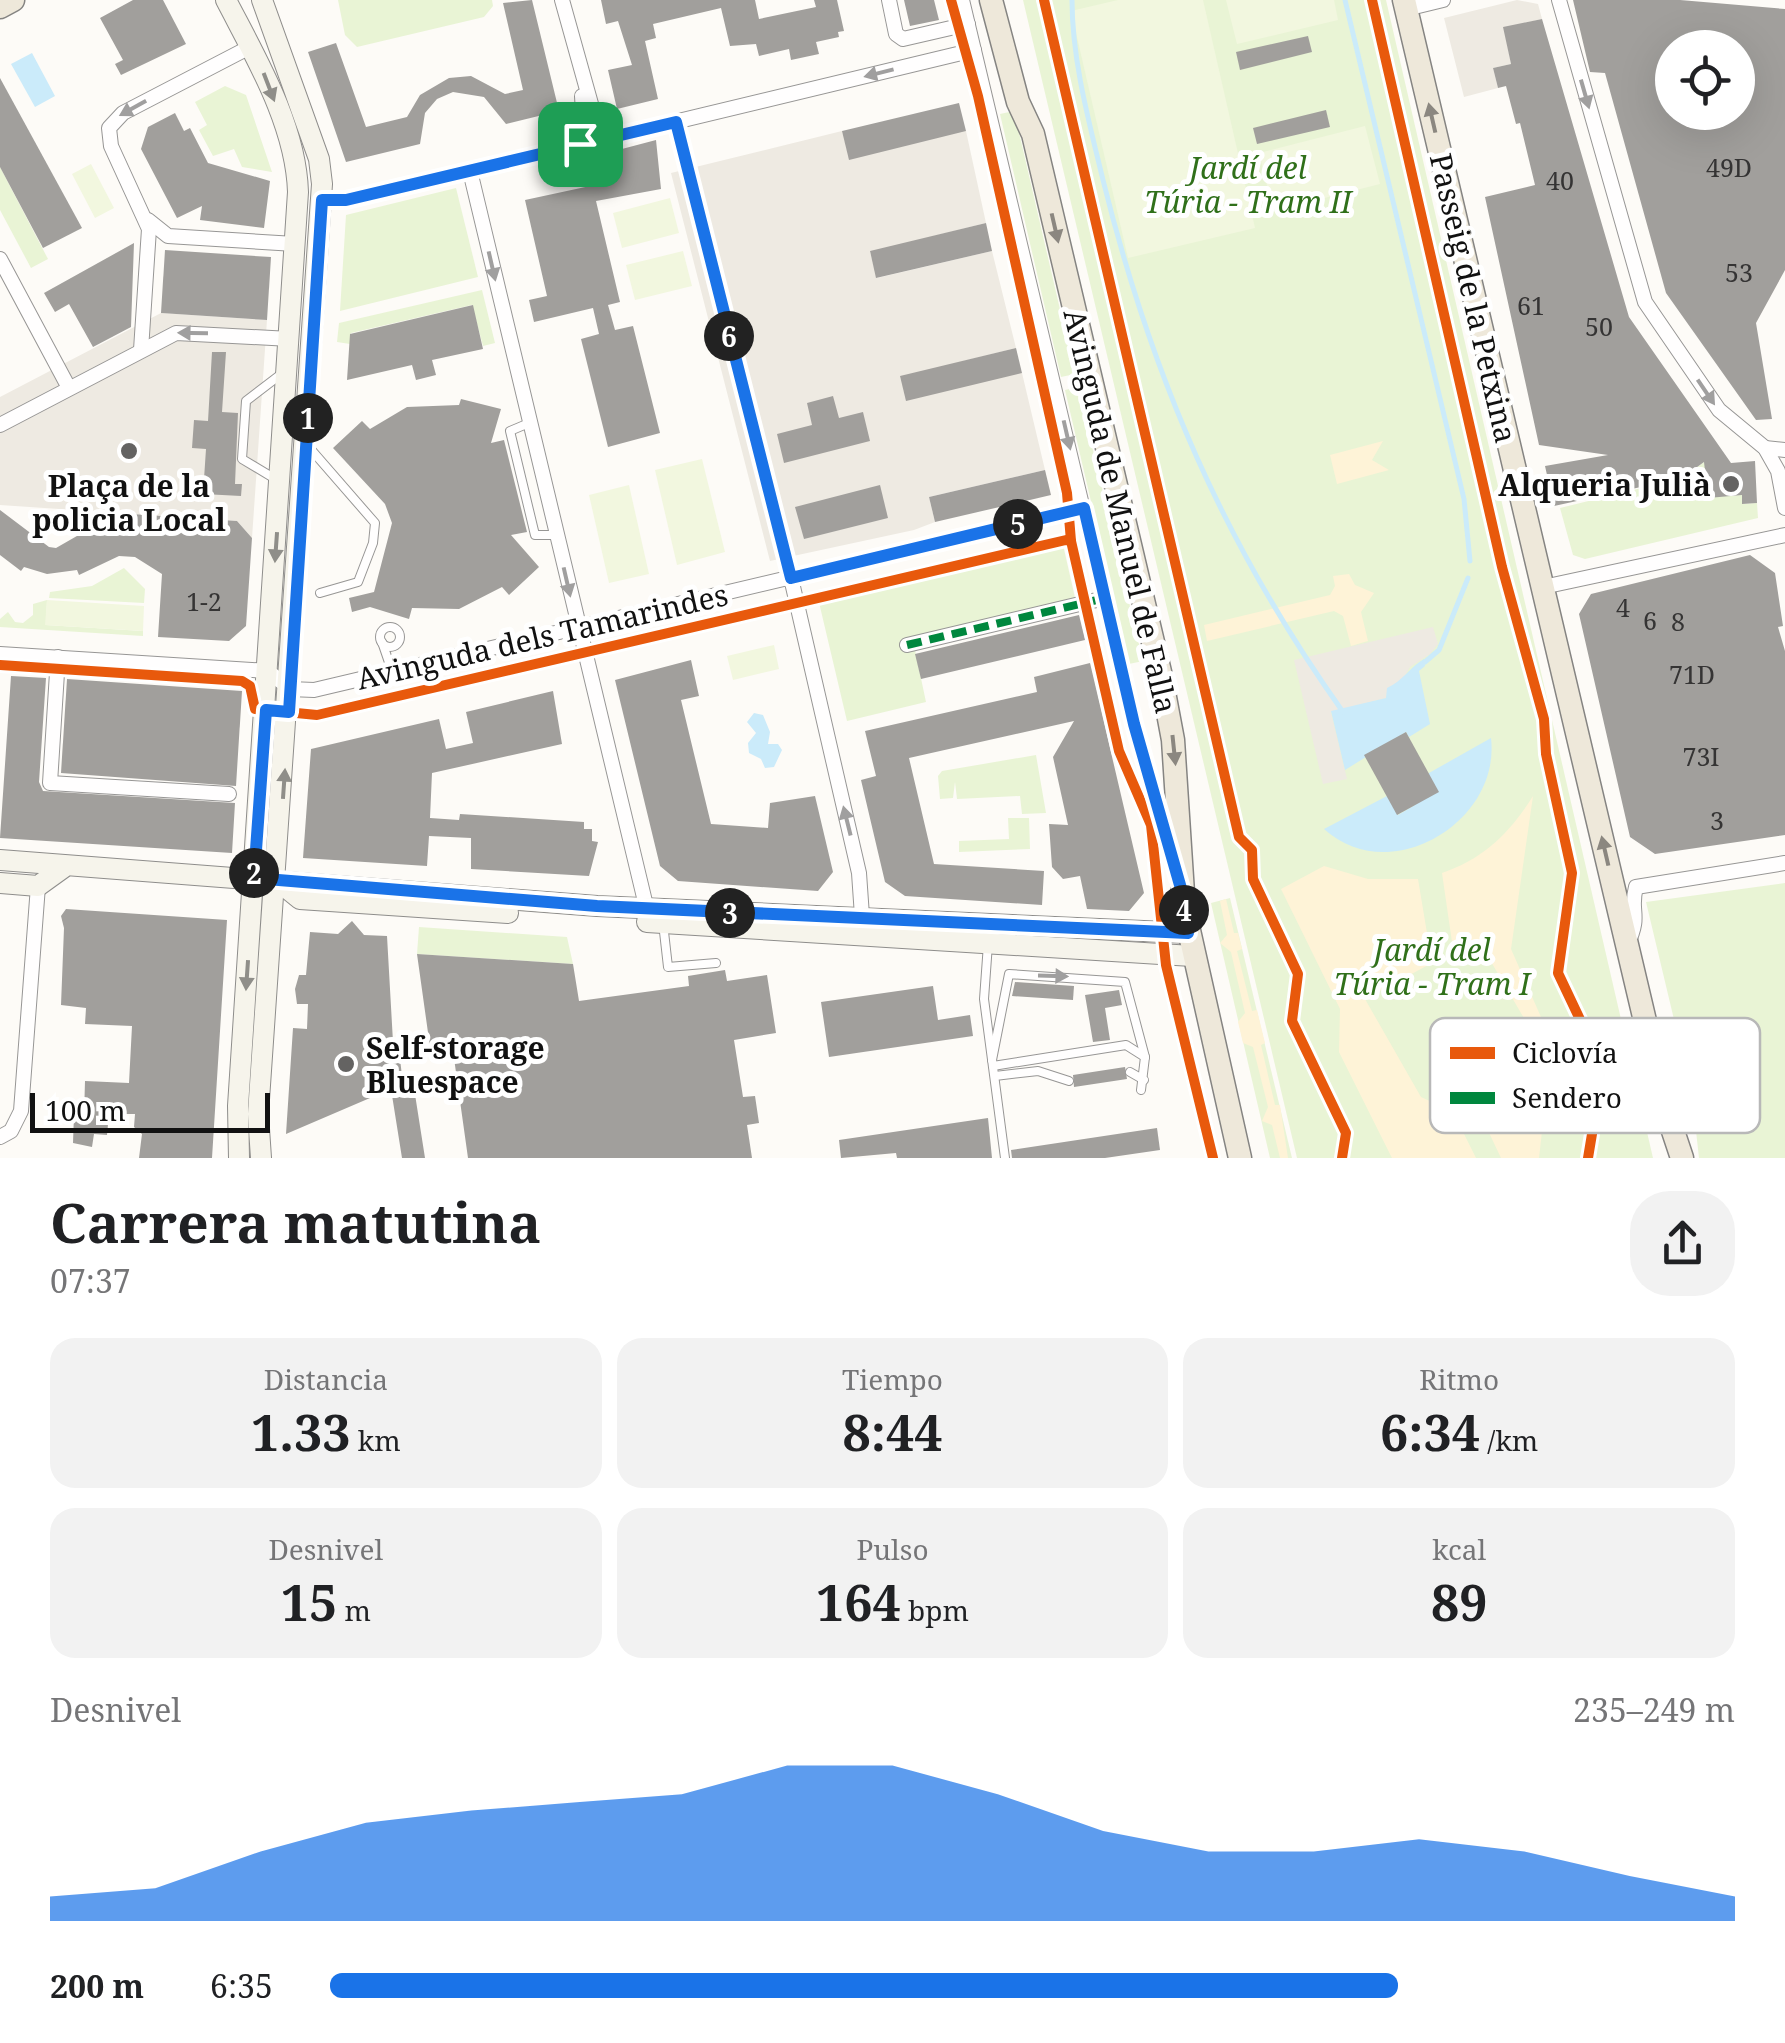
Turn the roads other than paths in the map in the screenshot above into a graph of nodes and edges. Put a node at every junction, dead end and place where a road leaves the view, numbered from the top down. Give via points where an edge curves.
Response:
1 (13, 0) edge
2 (226, 0) edge
3 (262, 0) edge
4 (562, 0) edge
5 (888, 0) edge
6 (962, 0) edge
7 (991, 0) edge
8 (1007, 0) edge
9 (1442, 0) edge
10 (1559, 0) edge
11 (1405, 4) edge
12 (0, 7) edge
13 (968, 24) junction
14 (250, 47) junction
15 (974, 50) junction
16 (580, 76) junction
17 (676, 122) junction
18 (1033, 134) junction
19 (614, 136) junction
20 (580, 144) junction
21 (470, 171) junction
22 (322, 200) junction
23 (148, 219) junction
24 (296, 244) junction
25 (0, 260) edge
26 (290, 339) junction
27 (141, 350) junction
28 (288, 370) junction
29 (69, 388) junction
30 (0, 424) edge
31 (306, 444) junction
32 (1765, 448) junction
33 (1785, 450) edge
34 (280, 482) junction
35 (1084, 508) junction
36 (1785, 508) edge
37 (1785, 535) edge
38 (791, 578) junction
39 (1544, 587) junction
40 (320, 593) dead end
41 (1105, 598) junction
42 (578, 627) junction
43 (382, 642) junction
44 (398, 642) junction
45 (907, 646) dead end
46 (0, 654) edge
47 (58, 658) junction
48 (391, 665) junction
49 (268, 671) junction
50 (290, 689) junction
51 (228, 794) dead end
52 (0, 860) edge
53 (1785, 863) edge
54 (63, 868) junction
55 (254, 878) junction
56 (277, 881) junction
57 (0, 884) edge
58 (38, 886) junction
59 (1182, 892) junction
60 (862, 916) junction
61 (653, 918) junction
62 (838, 935) junction
63 (988, 942) junction
64 (1190, 945) junction
65 (1628, 946) junction
66 (716, 963) dead end
67 (1645, 1018) edge
68 (1146, 1057) junction
69 (993, 1067) junction
70 (1130, 1072) dead end
71 (1069, 1081) dead end
72 (1669, 1133) edge
73 (1674, 1133) edge
74 (0, 1136) edge
75 (239, 1158) edge
76 (261, 1158) edge
77 (1006, 1158) edge
78 (1240, 1158) edge
79 (1672, 1158) edge
80 (1682, 1158) edge

1 - 12 main road
2 - 14 street
3 - 22 street via 318,158
4 - 16 street
5 - 13 street via 896,34 908,39
6 - 13 street, Avinguda de Manuel de Falla
7 - 18 main road, Avinguda de Manuel de Falla
8 - 18 main road, Avinguda de Manuel de Falla via 1032,98
9 - 11 street
10 -> 32 street via 1645,302 1719,410
39 -> 11 main road, Passeig de la Petxina
13 - 15 street, Avinguda de Manuel de Falla
14 -> 23 street via 123,113 109,128 111,146
14 -> 24 street via 296,163
15 -> 17 street
15 -> 35 street, Avinguda de Manuel de Falla
16 - 19 street via 598,122
16 - 20 street
17 - 19 street
17 - 38 street
18 -> 59 main road, Avinguda de Manuel de Falla via 1169,713
19 - 20 street
20 - 21 street
21 - 22 street
21 -> 42 street
22 - 31 street
23 - 24 street via 168,236
23 - 27 street
24 - 26 street
25 - 29 street
26 -> 27 street via 185,332
26 - 28 street
27 - 29 street
28 - 34 street
28 - 34 lane via 246,401 242,459
29 - 30 street
31 - 40 lane via 375,523 358,582
31 - 50 street
32 - 33 street
32 - 36 street via 1778,470
34 -> 49 street
35 - 38 street, Avinguda dels Tamarindes
35 - 41 street, Avinguda de Manuel de Falla
37 - 39 street
38 - 42 street, Avinguda dels Tamarindes
60 -> 38 street via 859,872
65 -> 39 main road, Passeig de la Petxina
41 - 45 street
41 - 59 street, Avinguda de Manuel de Falla
42 - 48 street, Avinguda dels Tamarindes
42 - 61 street
43 - 44 lane
43 - 44 lane via 381,633 392,627 400,633
43 - 48 lane
44 - 48 lane
46 - 47 street
47 - 49 street
47 - 51 street via 50,783
48 - 50 street, Avinguda dels Tamarindes via 314,690
49 - 50 street
49 - 55 street
56 -> 50 street
52 - 54 street
53 - 65 street, Passeig de la Petxina via 1636,887 1638,922
54 - 55 street
54 - 58 street
55 - 56 street
55 -> 75 street
56 - 61 street via 300,899
56 - 76 street via 258,1114
57 - 58 street
58 - 74 street via 21,1111 11,1131
59 - 64 main road, Avinguda de Manuel de Falla
60 - 61 street
60 - 62 street via 854,929
60 - 64 street
61 - 62 street
61 - 66 lane via 668,967
62 - 63 street
63 - 64 street
63 - 69 lane via 984,1000
64 - 78 main road, Avinguda de Manuel de Falla
65 - 67 main road, Passeig de la Petxina
68 - 69 lane via 1126,1045
69 -> 68 lane via 1009,974 1125,982
68 - 70 lane via 1142,1085
69 - 71 lane via 1038,1070
69 - 77 lane
72 - 79 street, Passeig de la Petxina
73 - 80 main road, Passeig de la Petxina

